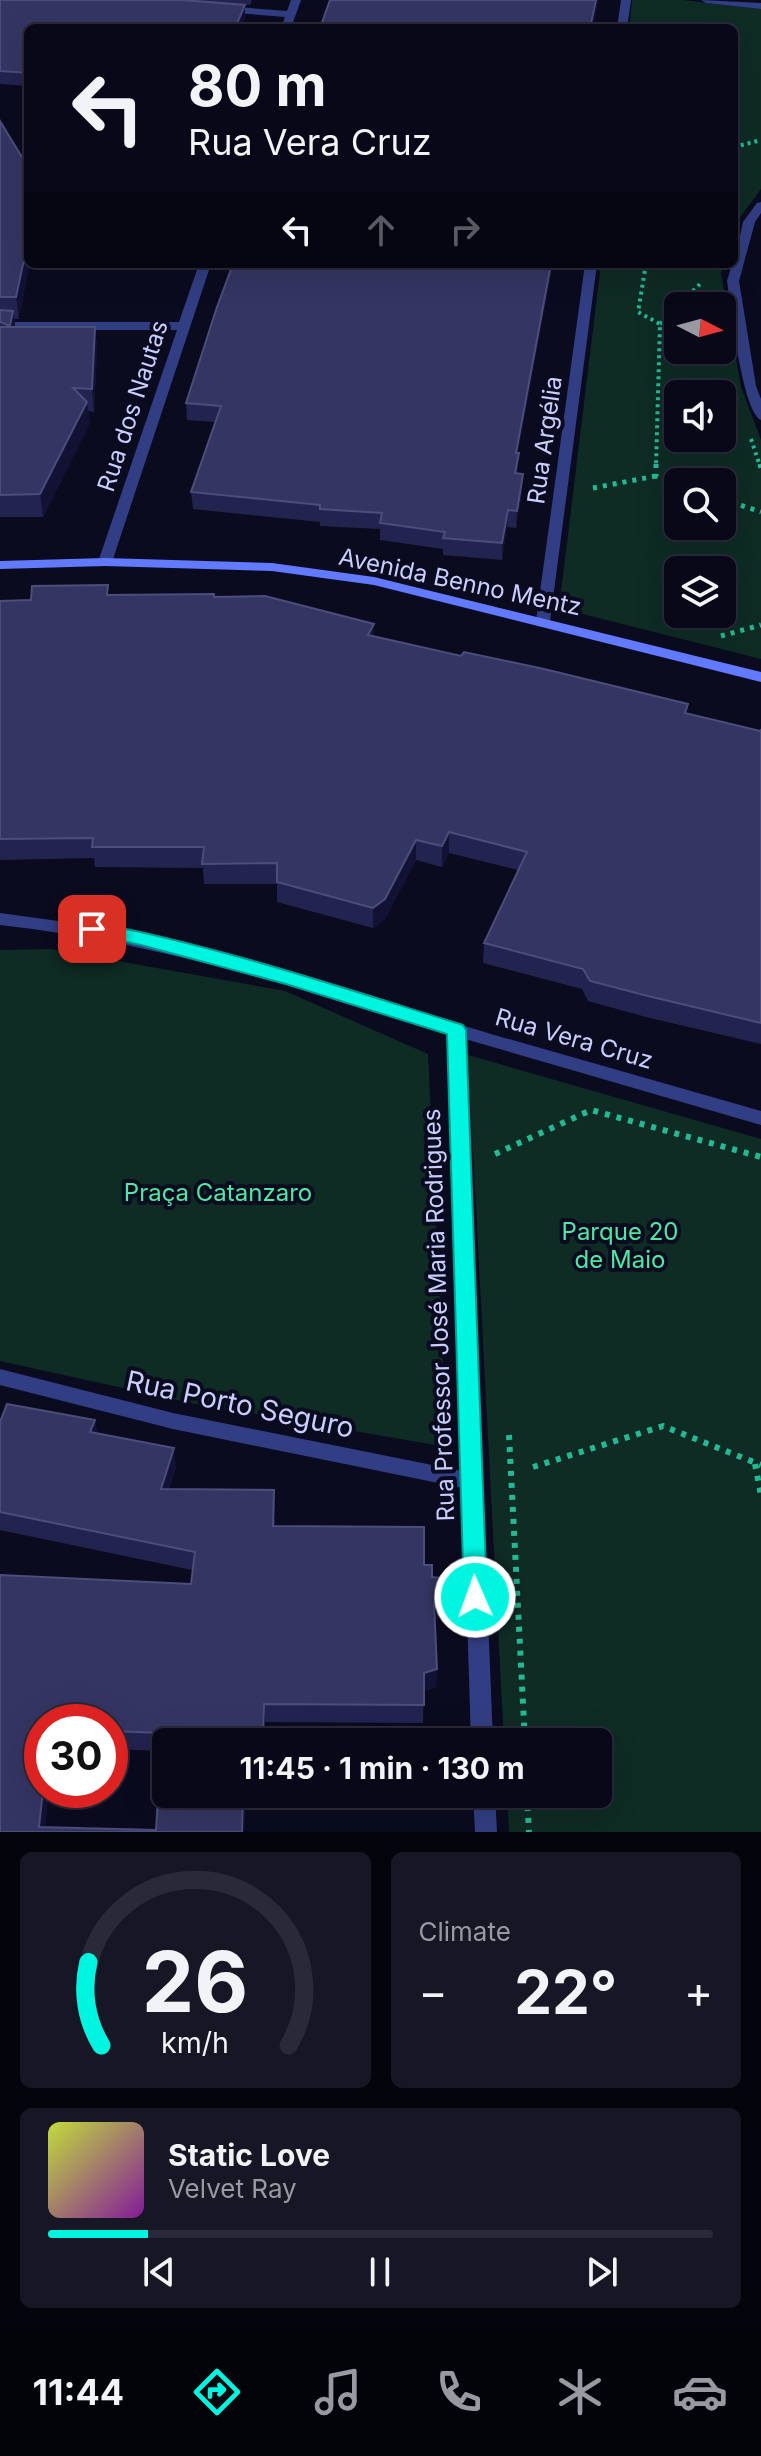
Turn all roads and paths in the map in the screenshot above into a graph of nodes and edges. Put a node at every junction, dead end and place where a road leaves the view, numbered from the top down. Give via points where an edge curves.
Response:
1 (296, 0) edge
2 (626, 0) edge
3 (706, 0) edge
4 (761, 6) edge
5 (213, 8) edge
6 (291, 14) junction
7 (287, 24) edge
8 (623, 24) edge
9 (761, 140) edge
10 (738, 146) edge
11 (761, 205) edge
12 (738, 263) edge
13 (204, 268) edge
14 (590, 268) edge
15 (645, 268) edge
16 (737, 268) edge
17 (711, 273) dead end
18 (692, 292) edge
19 (664, 320) edge
20 (660, 324) junction
21 (0, 326) edge
22 (183, 326) junction
23 (761, 416) edge
24 (594, 473) dead end
25 (656, 476) junction
26 (664, 479) edge
27 (593, 488) junction
28 (591, 503) dead end
29 (736, 504) edge
30 (761, 512) edge
31 (105, 562) junction
32 (0, 565) edge
33 (543, 621) junction
34 (761, 625) edge
35 (709, 640) dead end
36 (761, 677) edge
37 (0, 919) edge
38 (456, 1030) junction
39 (761, 1118) edge
40 (761, 1157) edge
41 (495, 1169) dead end
42 (0, 1377) edge
43 (508, 1424) dead end
44 (758, 1464) edge
45 (533, 1467) dead end
46 (470, 1481) junction
47 (761, 1495) edge
48 (481, 1728) edge
49 (524, 1728) edge
50 (485, 1808) edge
51 (528, 1808) edge
52 (486, 1832) edge
53 (529, 1832) edge

1 - 6 street
2 - 8 street
3 - 4 street
5 - 6 street
6 - 7 street
9 - 10 path
11 - 12 street via 749,222
13 - 22 street, Rua dos Nautas
14 - 33 street, Rua Argélia
15 - 20 path via 638,312
16 - 23 street via 733,281 750,386
17 - 18 path
19 - 20 path
20 - 25 path
21 - 22 street
22 - 31 street, Rua dos Nautas
24 - 27 path
25 - 26 path
25 - 27 path
27 - 28 path
29 - 30 path
31 - 32 street, Avenida Benno Mentz
31 - 33 street, Avenida Benno Mentz via 272,567 374,581
33 - 36 street, Avenida Benno Mentz
34 - 35 path
37 - 38 street, Rua Vera Cruz via 141,938
38 - 39 street, Rua Vera Cruz
38 - 46 street, Rua Professor José Maria Rodrigues
40 - 41 path via 591,1110 495,1153
42 - 46 street, Rua Porto Seguro via 173,1421
43 - 49 path
44 - 45 path via 663,1426
44 - 47 path
46 - 48 street, Rua Professor José Maria Rodrigues
50 - 52 street
51 - 53 path

